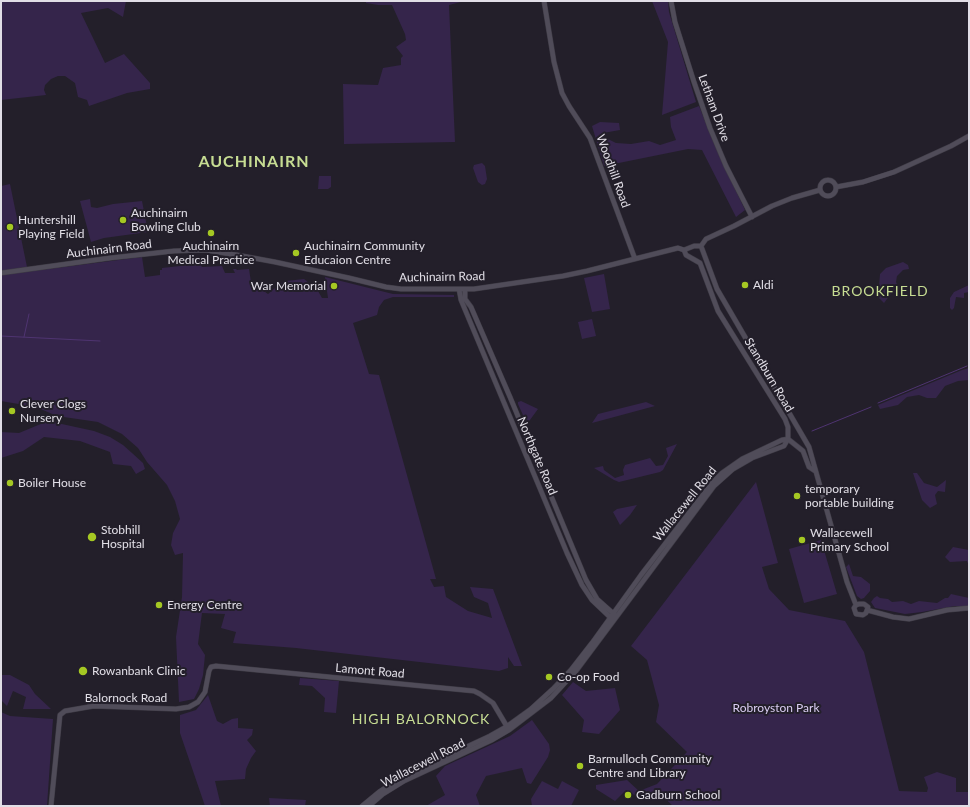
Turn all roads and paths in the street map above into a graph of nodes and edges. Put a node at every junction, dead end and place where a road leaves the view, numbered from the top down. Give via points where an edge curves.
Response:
1 (544, 1) edge
2 (671, 1) edge
3 (969, 136) edge
4 (836, 187) junction
5 (820, 190) junction
6 (752, 217) junction
7 (701, 246) junction
8 (684, 250) junction
9 (635, 260) junction
10 (1, 273) edge
11 (459, 289) junction
12 (465, 289) junction
13 (788, 439) junction
14 (815, 471) junction
15 (856, 605) junction
16 (969, 608) edge
17 (867, 610) junction
18 (613, 617) junction
19 (211, 667) joint
20 (507, 728) junction
21 (51, 806) edge
22 (362, 806) edge
23 (369, 806) edge

1 - 9 street, Woodhill Road via 562,93 590,138
2 - 6 street, Letham Drive via 684,52 710,128
3 - 4 street via 894,172
4 - 5 street via 836,191 830,196 826,196
4 - 5 street via 831,180 827,180 820,186
5 - 6 street, Auchinairn Road via 792,198
6 - 7 street, Auchinairn Road via 706,239
7 - 8 street, Auchinairn Road
7 - 14 street via 717,289 802,432
8 - 9 street, Auchinairn Road via 678,248
8 - 13 street, Standburn Road via 686,255 700,263 718,311 788,427
9 - 12 street, Auchinairn Road via 552,278
10 - 11 street, Auchinairn Road via 118,257 200,250 268,260 386,287
11 - 12 street, Auchinairn Road
11 - 18 street, Northgate Road via 461,300 582,585 592,600
12 - 18 street, Northgate Road via 465,299 471,307 510,397 586,580 597,599
13 - 14 street via 803,450 810,467
13 - 18 street, Wallacewell Road via 754,452 733,464 718,477 646,568
14 - 15 street
15 - 17 street via 864,604 868,607
15 - 17 street via 856,614 863,615
16 - 17 street via 909,619
18 - 20 street, Wallacewell Road via 554,688
19 - 20 street, Lamont Road via 474,691 493,704
19 - 21 street, Balornock Road via 206,692 198,702 189,707 176,709 94,706 65,711 60,715
20 - 22 street, Wallacewell Road via 402,777
20 - 23 street, Wallacewell Road via 492,740 404,781

